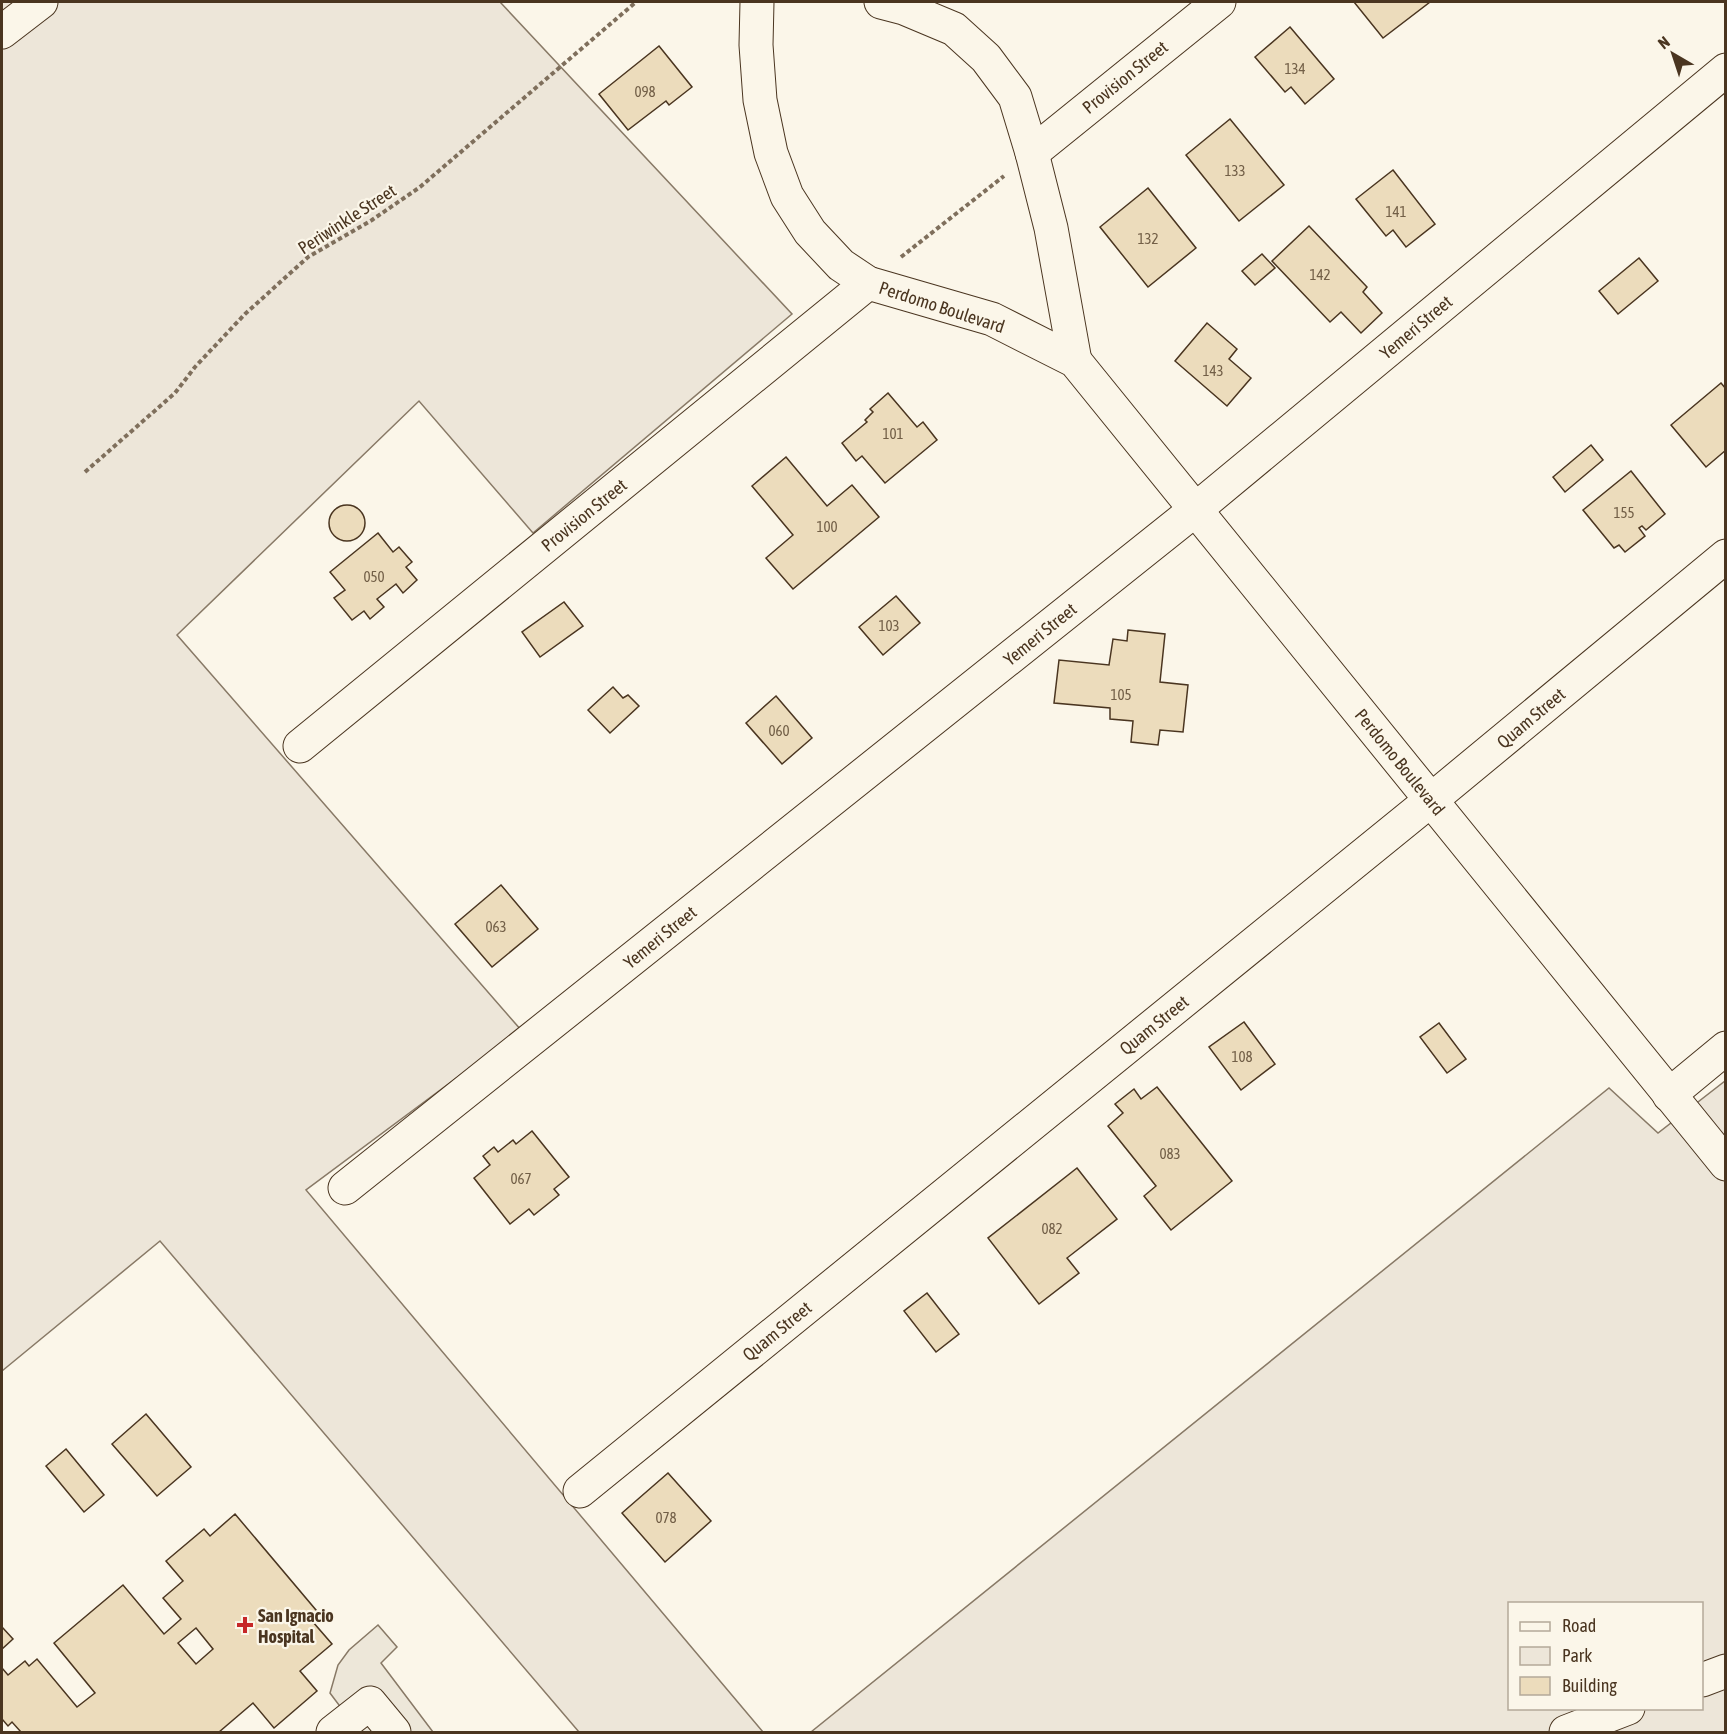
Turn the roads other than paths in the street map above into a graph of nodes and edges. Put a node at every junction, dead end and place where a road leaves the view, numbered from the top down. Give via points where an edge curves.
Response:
1 (41, 2) edge
2 (757, 2) edge
3 (881, 2) edge
4 (1218, 2) edge
5 (2, 32) edge
6 (1725, 70) edge
7 (1032, 153) junction
8 (868, 283) junction
9 (1075, 361) junction
10 (1196, 510) junction
11 (1725, 556) edge
12 (300, 746) dead end
13 (1431, 800) junction
14 (1725, 1048) edge
15 (1669, 1095) junction
16 (1725, 1164) edge
17 (345, 1188) dead end
18 (580, 1491) dead end
19 (1725, 1671) edge
20 (1703, 1679) edge
21 (1623, 1710) edge
22 (333, 1732) edge
23 (394, 1732) edge
24 (1566, 1732) edge

1 - 5 street
2 - 8 street, Perdomo Boulevard via 760,100 771,153 787,196 810,232 841,265
3 - 7 street, Perdomo Boulevard via 954,29 986,58 1015,97
4 - 7 street, Provision Street
6 - 10 street, Yemeri Street
7 - 9 street, Perdomo Boulevard via 1051,228
8 - 9 street, Perdomo Boulevard via 992,319
8 - 12 street, Provision Street
9 - 10 street, Perdomo Boulevard
10 - 13 street, Perdomo Boulevard
10 - 17 street, Yemeri Street
11 - 13 street, Quam Street
13 - 15 street, Perdomo Boulevard
13 - 18 street, Quam Street
14 - 15 street
15 - 16 street, Perdomo Boulevard
19 - 20 street
21 - 24 street
22 - 23 street via 370,1702

